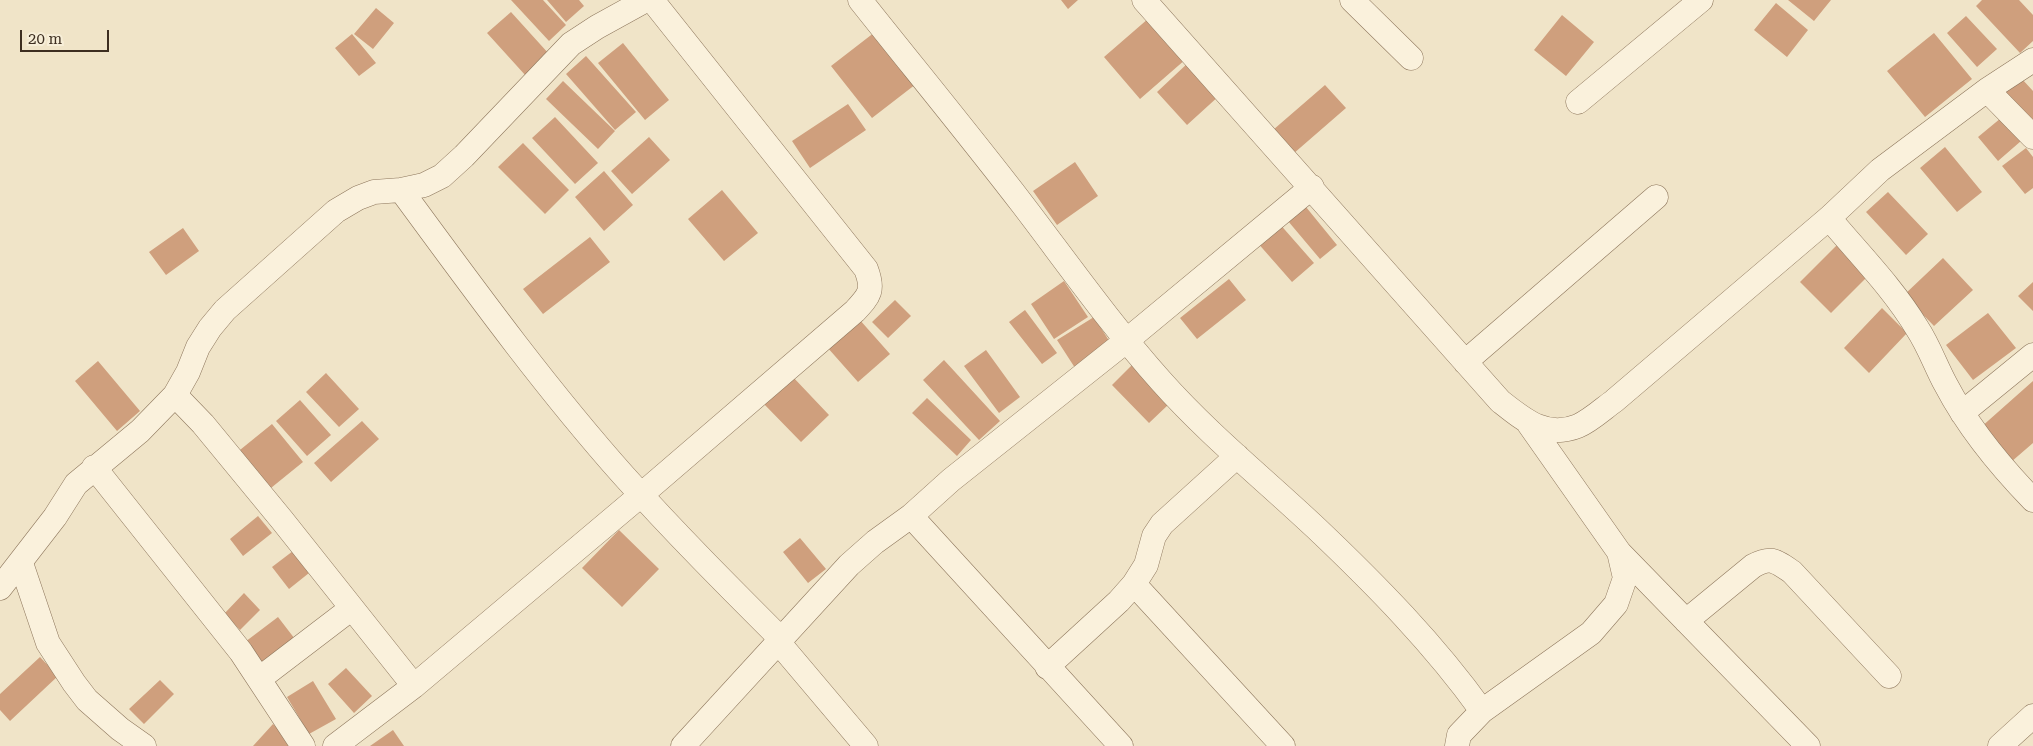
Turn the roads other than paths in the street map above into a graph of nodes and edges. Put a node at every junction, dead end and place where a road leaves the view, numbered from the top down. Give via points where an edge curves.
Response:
1 (646, 0) edge
2 (652, 0) edge
3 (860, 0) edge
4 (1144, 0) edge
5 (1352, 0) edge
6 (1701, 0) edge
7 (1411, 58) dead end
8 (2033, 60) edge
9 (1987, 90) junction
10 (1578, 102) dead end
11 (2033, 137) edge
12 (1312, 187) junction
13 (401, 190) junction
14 (1656, 197) dead end
15 (1829, 218) junction
16 (1126, 341) junction
17 (2033, 355) edge
18 (1465, 362) junction
19 (175, 394) junction
20 (1962, 413) junction
21 (1529, 424) junction
22 (1237, 456) junction
23 (94, 467) junction
24 (641, 495) junction
25 (2033, 500) edge
26 (911, 516) junction
27 (1619, 552) junction
28 (21, 564) junction
29 (1134, 584) junction
30 (0, 588) edge
31 (352, 608) junction
32 (1686, 621) junction
33 (780, 642) junction
34 (1047, 666) junction
35 (1889, 676) dead end
36 (259, 679) junction
37 (414, 686) junction
38 (1482, 711) junction
39 (2033, 716) edge
40 (144, 746) edge
41 (303, 746) edge
42 (336, 746) edge
43 (683, 746) edge
44 (866, 746) edge
45 (1121, 746) edge
46 (1283, 746) edge
47 (1457, 746) edge
48 (1808, 746) edge
49 (2000, 746) edge

1 - 13 street via 571,44 442,176 424,185
2 - 24 street via 866,269 870,281 869,296 856,311
3 - 16 street via 1022,203
4 - 12 street
5 - 7 street
6 - 10 street
8 - 9 street
9 - 11 street
9 - 15 street via 1880,170
12 - 16 street
12 - 18 street
13 - 19 street via 374,192 336,211 225,310 198,347
13 - 24 street via 502,326
14 - 18 street
15 - 20 street via 1918,328
15 - 21 street via 1614,401 1578,426 1554,431
16 - 22 street via 1191,412
16 - 26 street via 951,480
17 - 20 street
18 - 21 street via 1500,402
19 - 23 street via 140,431
19 - 31 street
20 - 25 street via 1976,435
21 - 27 street
22 - 29 street via 1162,524 1154,536 1146,565
22 - 38 street via 1381,593 1454,673
23 - 28 street via 76,484
23 - 36 street
24 - 33 street
24 - 37 street
26 - 33 street via 849,566
26 - 34 street
27 - 32 street
27 - 38 street via 1625,578 1616,604 1591,633
28 - 30 street
28 - 40 street via 48,643 74,683 120,729
29 - 34 street
29 - 46 street
31 - 36 street
31 - 37 street
32 - 35 street via 1753,566 1764,560 1775,560 1792,572
32 - 48 street
33 - 43 street
33 - 44 street
34 - 45 street
36 - 41 street
37 - 42 street
38 - 47 street via 1460,736
39 - 49 street

